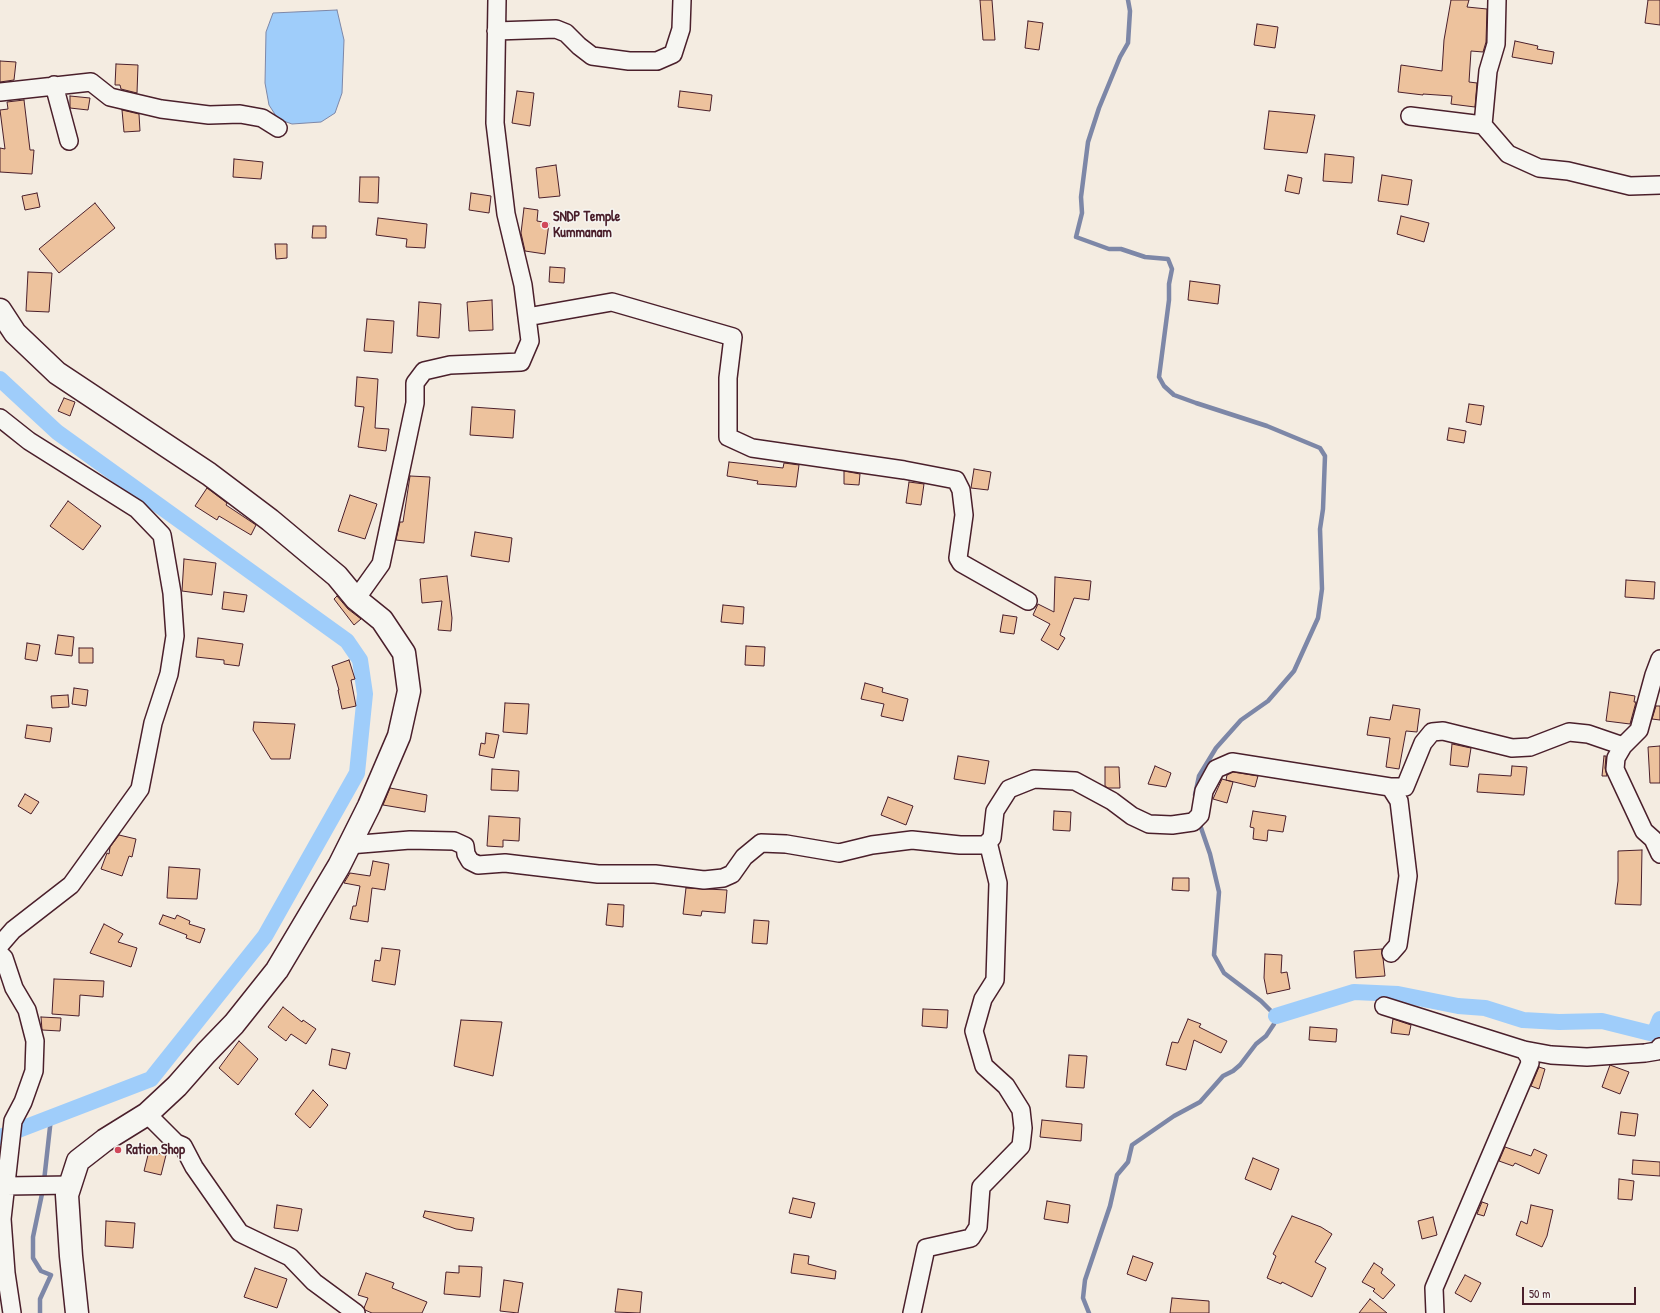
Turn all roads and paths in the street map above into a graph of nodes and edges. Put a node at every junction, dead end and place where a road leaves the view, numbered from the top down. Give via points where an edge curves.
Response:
1 (497, 0) edge
2 (682, 0) edge
3 (1497, 0) edge
4 (496, 30) junction
5 (54, 85) junction
6 (0, 92) edge
7 (1410, 116) dead end
8 (1483, 125) junction
9 (278, 128) dead end
10 (69, 141) dead end
11 (1660, 185) edge
12 (0, 310) edge
13 (527, 317) junction
14 (0, 418) edge
15 (356, 599) junction
16 (1028, 601) dead end
17 (1660, 659) edge
18 (1624, 746) junction
19 (1390, 787) junction
20 (988, 842) junction
21 (349, 846) junction
22 (1660, 854) edge
23 (0, 945) edge
24 (1391, 953) dead end
25 (0, 954) edge
26 (1384, 1006) dead end
27 (1660, 1047) edge
28 (1524, 1050) junction
29 (148, 1114) junction
30 (71, 1185) junction
31 (7, 1186) junction
32 (12, 1313) edge
33 (78, 1313) edge
34 (356, 1313) edge
35 (912, 1313) edge
36 (1435, 1313) edge

1 - 4 street
2 - 4 street via 682,29 673,54 657,61 629,61 592,56 566,33 556,29
3 - 8 street via 1496,44 1488,71
4 - 13 street via 495,123 506,214 523,285
5 - 6 street
5 - 9 street via 91,82 110,97 175,111 209,115 240,114 262,118
5 - 10 street
7 - 8 street
8 - 11 street via 1508,154 1539,168 1568,171 1630,186
12 - 15 main road via 15,333 57,373 160,440 258,511 337,576
13 - 15 street via 530,341 521,362 450,365 424,371 415,382 415,402 381,564
13 - 16 street via 612,302 733,337 728,378 728,437 752,448 956,480 961,490 964,515 958,558 961,563
14 - 23 street via 29,442 137,509 162,536 172,593 174,636 169,674 153,723 140,789 71,885 13,930
15 - 21 main road via 382,620 404,653 409,692 399,736
17 - 18 street via 1639,730
18 - 19 street via 1588,734 1569,732 1530,747 1512,748 1443,731 1432,732 1423,743 1405,787
18 - 22 street via 1616,758 1615,769 1644,831 1653,839
19 - 20 street via 1232,762 1216,769 1204,791 1197,819 1172,825 1149,824 1075,781 1034,779 1009,789 995,811 992,838
19 - 24 street via 1399,801 1408,876 1398,946
20 - 21 street via 985,845 960,845 912,840 839,853 786,844 761,843 744,857 732,874 723,878 704,880 655,874 598,874 505,863 478,865 470,861 465,846 454,841 410,840
20 - 35 street via 998,883 995,980 983,999 974,1031 984,1066 1006,1086 1021,1110 1021,1146 981,1187 978,1227 971,1238 926,1248
21 - 29 main road via 277,970 234,1024 178,1086
25 - 31 street via 4,958 14,988 27,1010 35,1041 34,1071 13,1121
26 - 28 street
27 - 28 street via 1657,1051 1645,1053 1587,1056 1551,1055
28 - 36 street via 1530,1063 1436,1281
29 - 30 main road via 105,1140 78,1161
29 - 34 street via 176,1143 183,1146 194,1167 240,1233 290,1257 314,1282
30 - 31 street
30 - 33 main road via 68,1203
31 - 32 street via 2,1219

